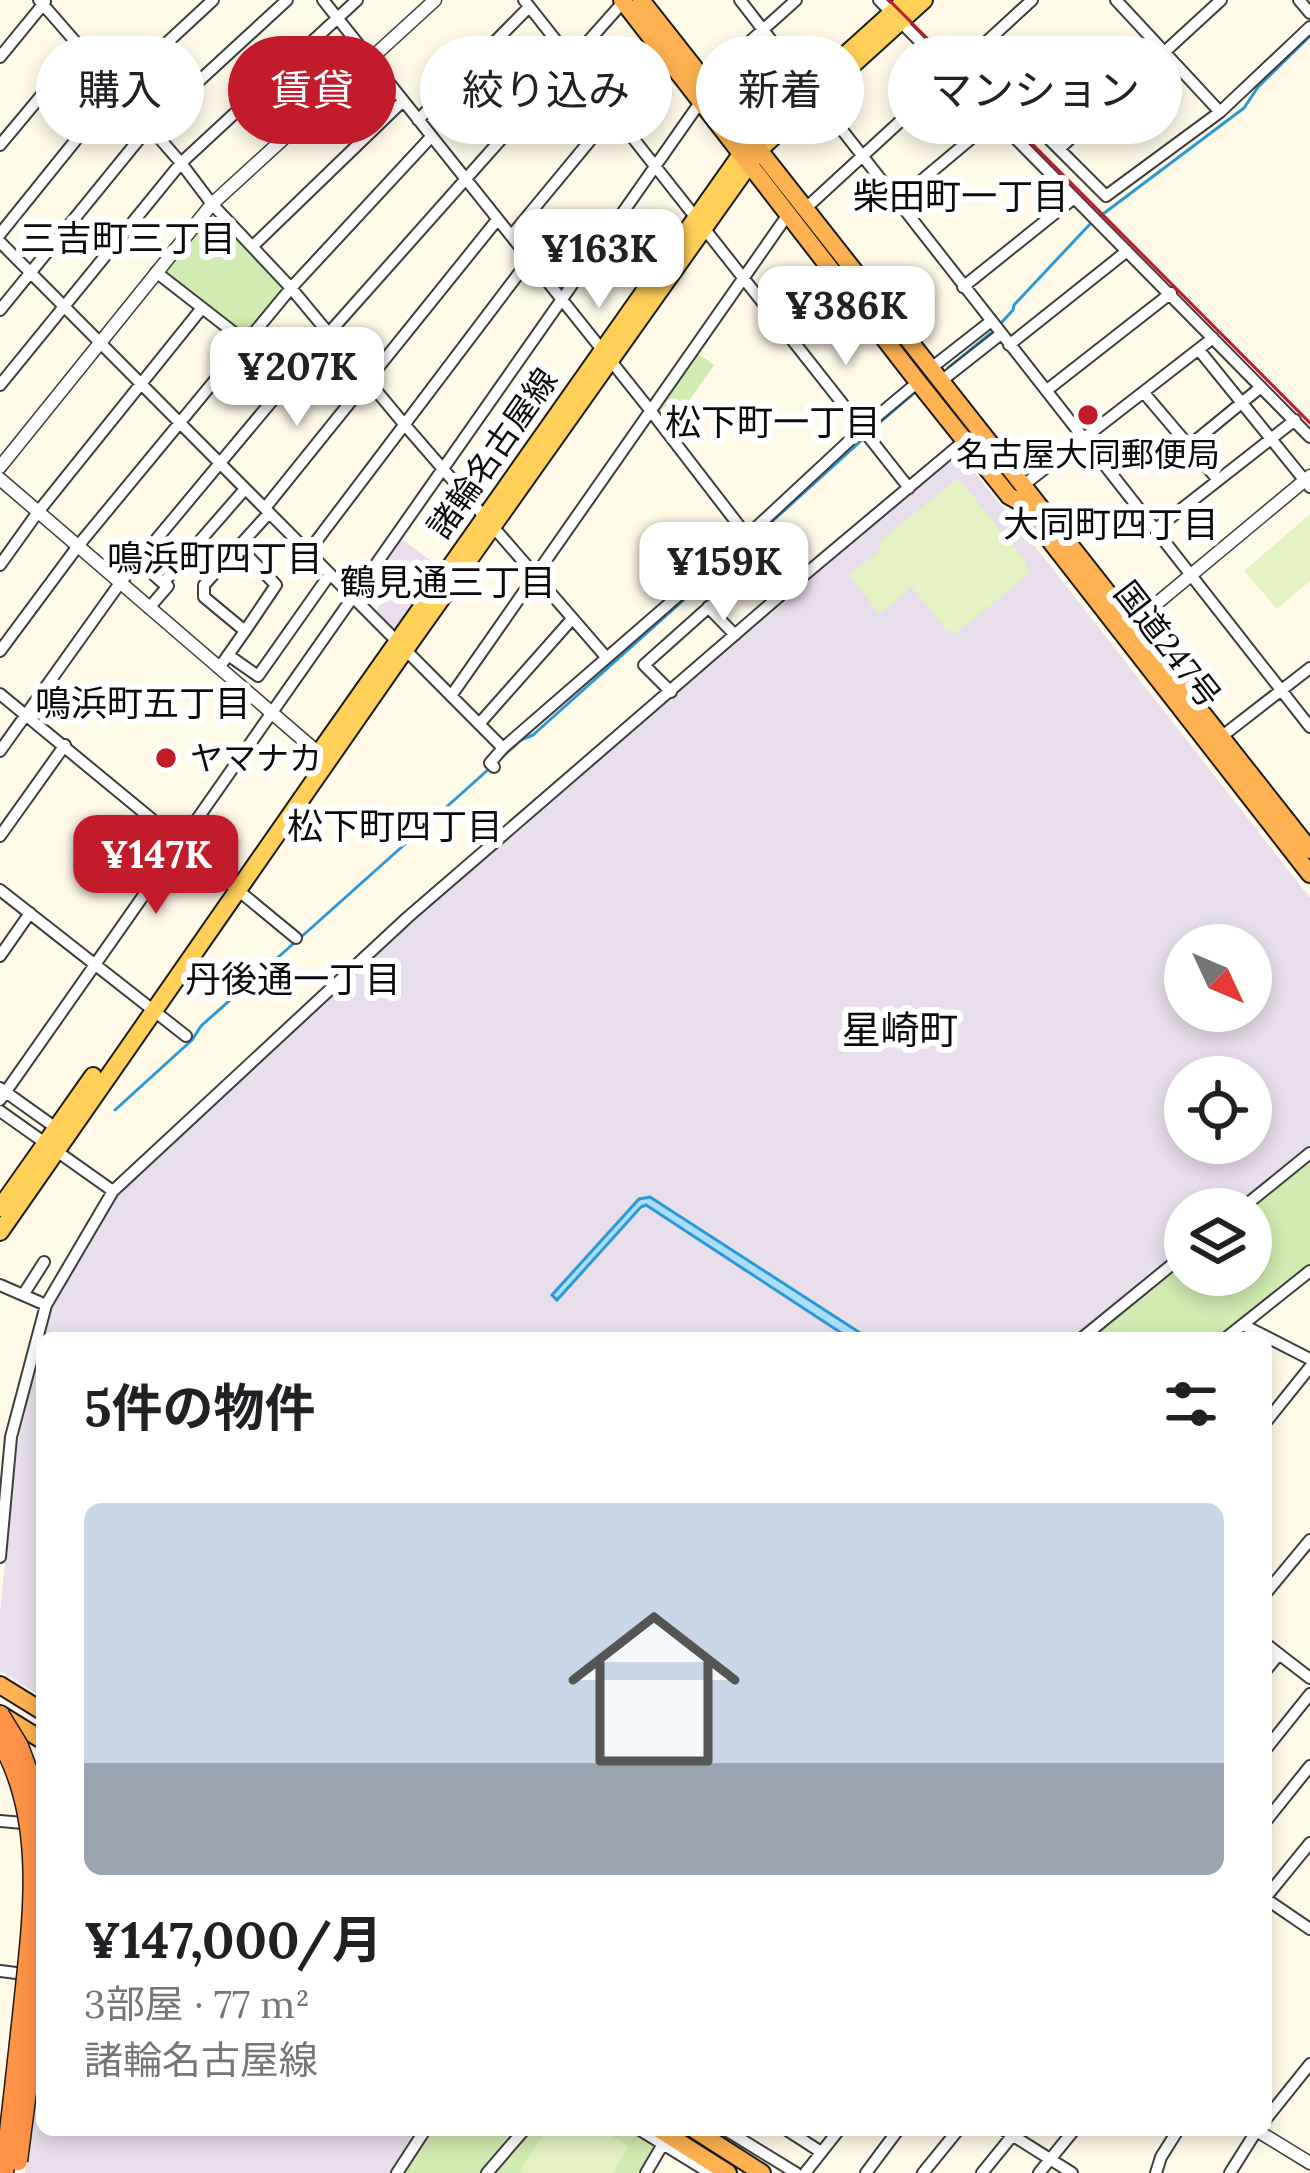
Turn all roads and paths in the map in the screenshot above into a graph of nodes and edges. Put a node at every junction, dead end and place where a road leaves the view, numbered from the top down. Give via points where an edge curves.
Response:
1 (213, 0) edge
2 (287, 0) edge
3 (323, 0) edge
4 (357, 0) edge
5 (435, 0) edge
6 (623, 0) edge
7 (641, 0) edge
8 (740, 0) edge
9 (796, 0) edge
10 (906, 0) edge
11 (924, 0) edge
12 (1032, 0) edge
13 (1116, 0) edge
14 (1221, 0) edge
15 (1299, 0) edge
16 (43, 1) edge
17 (526, 3) edge
18 (890, 12) edge
19 (1310, 13) edge
20 (337, 18) junction
21 (1310, 27) edge
22 (764, 29) junction
23 (71, 36) edge
24 (174, 36) edge
25 (351, 36) edge
26 (395, 36) edge
27 (553, 36) edge
28 (591, 36) edge
29 (756, 36) edge
30 (769, 36) edge
31 (914, 36) edge
32 (994, 36) edge
33 (1149, 36) edge
34 (1182, 36) edge
35 (864, 39) edge
36 (0, 57) edge
37 (696, 70) edge
38 (1182, 71) edge
39 (204, 76) edge
40 (396, 92) edge
41 (696, 96) edge
42 (403, 101) junction
43 (36, 102) edge
44 (696, 107) edge
45 (1220, 112) junction
46 (418, 120) junction
47 (420, 123) edge
48 (888, 132) edge
49 (74, 144) edge
50 (135, 144) edge
51 (164, 144) edge
52 (277, 144) edge
53 (425, 144) edge
54 (436, 144) edge
55 (495, 144) edge
56 (587, 144) edge
57 (637, 144) edge
58 (743, 144) edge
59 (746, 144) edge
60 (759, 144) edge
61 (853, 144) edge
62 (965, 144) edge
63 (1022, 144) edge
64 (1054, 144) edge
65 (1064, 144) edge
66 (0, 145) edge
67 (1059, 149) junction
68 (751, 152) junction
69 (862, 155) junction
70 (181, 163) junction
71 (656, 167) junction
72 (464, 179) junction
73 (1074, 199) junction
74 (898, 200) junction
75 (212, 204) junction
76 (797, 211) junction
77 (497, 220) junction
78 (700, 223) junction
79 (511, 236) junction
80 (0, 238) edge
81 (254, 245) junction
82 (1127, 251) junction
83 (529, 260) junction
84 (156, 272) junction
85 (31, 273) junction
86 (745, 278) junction
87 (963, 286) junction
88 (291, 288) junction
89 (1171, 293) junction
90 (560, 300) junction
91 (64, 305) junction
92 (202, 308) junction
93 (0, 310) edge
94 (990, 322) junction
95 (328, 334) junction
96 (1213, 338) junction
97 (1005, 339) junction
98 (100, 341) junction
99 (246, 343) junction
100 (1199, 350) junction
101 (605, 356) junction
102 (929, 378) junction
103 (366, 379) junction
104 (141, 382) junction
105 (0, 385) edge
106 (1261, 387) junction
107 (1047, 390) junction
108 (1144, 393) junction
109 (1241, 404) junction
110 (650, 410) junction
111 (1295, 420) junction
112 (180, 422) junction
113 (404, 424) junction
114 (863, 428) junction
115 (1310, 437) edge
116 (1084, 439) junction
117 (1270, 440) junction
118 (964, 441) junction
119 (1189, 446) junction
120 (220, 463) junction
121 (0, 467) edge
122 (443, 469) junction
123 (0, 479) edge
124 (1219, 480) junction
125 (1308, 481) edge
126 (909, 488) junction
127 (245, 489) junction
128 (1017, 490) junction
129 (267, 511) junction
130 (38, 512) junction
131 (489, 520) junction
132 (1156, 529) junction
133 (747, 536) junction
134 (78, 546) junction
135 (238, 547) junction
136 (308, 552) junction
137 (764, 557) junction
138 (138, 561) junction
139 (0, 565) edge
140 (330, 574) junction
141 (1189, 574) junction
142 (533, 575) junction
143 (120, 583) junction
144 (163, 583) junction
145 (790, 587) junction
146 (353, 598) junction
147 (708, 607) junction
148 (149, 608) junction
149 (572, 619) junction
150 (1127, 628) junction
151 (244, 631) junction
152 (735, 635) junction
153 (401, 645) junction
154 (0, 651) edge
155 (228, 656) junction
156 (606, 657) junction
157 (219, 668) junction
158 (1310, 668) edge
159 (1280, 691) junction
160 (671, 692) junction
161 (0, 694) edge
162 (451, 696) junction
163 (271, 713) junction
164 (26, 715) junction
165 (479, 724) junction
166 (1310, 728) edge
167 (1221, 737) junction
168 (65, 745) junction
169 (503, 748) junction
170 (0, 752) edge
171 (323, 757) junction
172 (493, 765) dead end
173 (0, 836) edge
174 (180, 843) junction
175 (1310, 850) edge
176 (1310, 874) edge
177 (233, 887) junction
178 (0, 890) edge
179 (30, 914) junction
180 (296, 938) dead end
181 (0, 956) edge
182 (95, 964) junction
183 (148, 1008) junction
184 (186, 1036) dead end
185 (2, 1093) edge
186 (0, 1111) edge
187 (56, 1128) junction
188 (50, 1148) junction
189 (1310, 1153) edge
190 (1267, 1188) edge
191 (113, 1191) junction
192 (0, 1208) edge
193 (0, 1232) edge
194 (44, 1262) dead end
195 (1164, 1271) edge
196 (1310, 1271) edge
197 (0, 1285) edge
198 (23, 1295) junction
199 (46, 1306) junction
200 (1243, 1324) junction
201 (38, 1332) edge
202 (1089, 1332) edge
203 (1233, 1332) edge
204 (1257, 1332) edge
205 (36, 1338) edge
206 (1272, 1341) edge
207 (1310, 1363) edge
208 (1272, 1414) edge
209 (5, 1437) edge
210 (1310, 1540) edge
211 (0, 1557) edge
212 (1272, 1586) edge
213 (1272, 1649) edge
214 (1279, 1654) junction
215 (1272, 1663) edge
216 (1310, 1678) edge
217 (0, 1685) edge
218 (1310, 1694) edge
219 (36, 1708) edge
220 (0, 1715) edge
221 (36, 1736) edge
222 (0, 1740) edge
223 (1272, 1742) edge
224 (36, 1743) edge
225 (1310, 1766) edge
226 (36, 1792) edge
227 (1272, 1814) edge
228 (0, 1821) edge
229 (23, 1823) junction
230 (1310, 1843) edge
231 (1272, 1890) edge
232 (1272, 1902) edge
233 (1310, 1929) edge
234 (0, 1972) edge
235 (33, 1975) edge
236 (20, 2002) junction
237 (1, 2062) edge
238 (1310, 2065) edge
239 (1272, 2112) edge
240 (420, 2136) edge
241 (519, 2136) edge
242 (704, 2136) edge
243 (736, 2136) edge
244 (796, 2136) edge
245 (834, 2136) edge
246 (894, 2136) edge
247 (953, 2136) edge
248 (1006, 2136) edge
249 (1013, 2136) edge
250 (1069, 2136) edge
251 (1174, 2136) edge
252 (1252, 2136) edge
253 (1266, 2136) edge
254 (662, 2137) edge
255 (821, 2152) junction
256 (1050, 2159) junction
257 (0, 2161) edge
258 (1310, 2163) edge
259 (4, 2173) edge
260 (17, 2173) edge
261 (397, 2173) edge
262 (487, 2173) edge
263 (646, 2173) edge
264 (710, 2173) edge
265 (728, 2173) edge
266 (762, 2173) edge
267 (800, 2173) edge
268 (866, 2173) edge
269 (923, 2173) edge
270 (982, 2173) edge
271 (1039, 2173) edge
272 (1072, 2173) edge
273 (1156, 2173) edge
274 (1230, 2173) edge

1 - 24 street
2 - 39 street
3 - 20 street
4 - 20 street
5 - 26 street
6 - 28 street
6 - 41 highway, 国道247号
7 - 37 highway, 国道247号
8 - 22 street
9 - 22 street
10 - 18 main road, 諸輪名古屋線
11 - 18 main road, 諸輪名古屋線
12 - 32 street
13 - 33 street
14 - 34 street
15 - 19 street
16 - 23 street
16 - 36 street
17 - 27 street
17 - 46 street
18 - 31 street
18 - 35 main road, 諸輪名古屋線
20 - 25 street
20 - 70 street
21 - 45 street
22 - 29 street
22 - 30 street
38 - 45 street
40 - 42 street
42 - 46 street
42 - 81 street
43 - 66 street
44 - 71 street
45 - 67 street via 1106,196
46 - 47 street
48 - 69 street
49 - 80 street
50 - 85 street
51 - 70 street
52 - 75 street
53 - 88 street
54 - 72 street
55 - 72 street
56 - 79 street
57 - 71 street
58 - 68 highway, 国道247号
59 - 68 highway, 国道247号
60 - 68 main road, 諸輪名古屋線
61 - 69 street
62 - 74 street
63 - 73 street
64 - 67 street
65 - 67 street
68 - 76 highway, 国道247号
68 - 78 main road, 諸輪名古屋線
69 - 74 street
69 - 76 street
70 - 75 street
70 - 91 street
71 - 78 street
71 - 90 street
72 - 77 street
72 - 95 street
73 - 82 street
73 - 87 street
74 - 87 street
75 - 81 street
75 - 84 street
76 - 86 street
76 - 102 highway, 国道247号
77 - 79 street
77 - 103 street
78 - 86 street
78 - 101 main road, 諸輪名古屋線
79 - 83 street
80 - 85 street
81 - 88 street
82 - 89 street
82 - 97 street
83 - 90 street
83 - 113 street
84 - 92 street
84 - 98 street
85 - 91 street
85 - 93 street
86 - 110 street
86 - 114 street
87 - 94 street
88 - 95 street
88 - 99 street
89 - 96 street
89 - 107 street
90 - 101 street
90 - 122 street
91 - 98 street
91 - 105 street
92 - 99 street
92 - 104 street
94 - 97 street
94 - 102 street
95 - 103 street
95 - 120 street
96 - 100 street
96 - 106 street
97 - 102 street
97 - 107 street
98 - 104 street
98 - 121 street
99 - 112 street
100 - 108 street
100 - 109 street
101 - 110 street
101 - 131 main road, 諸輪名古屋線
102 - 114 street
102 - 118 highway, 国道247号
102 - 128 highway, 国道247号
103 - 113 street
103 - 129 street
104 - 112 street
104 - 130 street
106 - 109 street
106 - 111 street
107 - 116 street
108 - 116 street
108 - 119 street
109 - 117 street
109 - 119 street
110 - 133 street
110 - 142 street
111 - 115 street
111 - 117 street
112 - 120 street
112 - 134 street
113 - 122 street
113 - 136 street
114 - 126 street
114 - 133 street
116 - 128 street
116 - 132 street
117 - 124 street
117 - 125 street
118 - 126 street
118 - 128 highway, 国道247号
119 - 124 street
120 - 127 street
120 - 138 street
122 - 131 street
122 - 146 street
123 - 130 street
124 - 132 street
125 - 141 street
126 - 145 street
127 - 129 street
127 - 144 street
128 - 150 highway, 国道247号
129 - 135 street
129 - 136 street
130 - 134 street
130 - 139 street
131 - 142 street
131 - 153 main road, 諸輪名古屋線
132 - 141 street
133 - 137 street
133 - 156 street
134 - 143 street
134 - 154 street
135 - 151 street via 276,585
135 - 151 street via 204,585 204,597
136 - 140 street
137 - 145 street
137 - 147 street
138 - 143 street
138 - 144 street
140 - 146 street
140 - 155 street via 258,676
141 - 150 street
141 - 159 street
142 - 149 street
142 - 162 street
143 - 148 street
143 - 164 street
144 - 148 street
145 - 152 street
146 - 153 street
146 - 163 street
147 - 152 street
147 - 160 street via 644,665
148 - 157 street
149 - 156 street
149 - 165 street
150 - 167 highway, 国道247号
150 - 176 highway, 国道247号
151 - 155 street
152 - 160 street
153 - 162 street
153 - 171 main road, 諸輪名古屋線
155 - 157 street
156 - 169 street
157 - 163 street
158 - 159 street
159 - 166 street
159 - 167 street
160 - 191 street via 408,917
161 - 164 street
162 - 165 street
163 - 171 street
163 - 174 street
164 - 168 street
164 - 170 street
165 - 169 street
167 - 175 highway, 国道247号
168 - 173 street
168 - 174 street
169 - 172 street
171 - 177 main road, 諸輪名古屋線
174 - 177 street
174 - 182 street
177 - 180 street
177 - 183 main road, 諸輪名古屋線
178 - 179 street
179 - 181 street
179 - 182 street
182 - 183 street
182 - 185 street
183 - 184 street
183 - 187 main road, 諸輪名古屋線
183 - 188 main road, 諸輪名古屋線
185 - 187 street
186 - 188 street
187 - 188 main road, 諸輪名古屋線
188 - 191 street
188 - 192 main road, 諸輪名古屋線
188 - 193 main road, 諸輪名古屋線
189 - 190 street
191 - 199 street
194 - 198 street
195 - 202 street
196 - 200 street
197 - 198 street
198 - 199 street
199 - 201 street
200 - 203 street
200 - 204 street
205 - 209 street
206 - 207 street
207 - 208 street
209 - 211 street
210 - 212 street
213 - 214 street
214 - 215 street
214 - 216 street
217 - 219 highway
218 - 223 street
220 - 221 highway
220 - 226 highway, bridge
222 - 259 highway, bridge via 20,1788 33,1892
224 - 229 street
225 - 227 street
228 - 229 street
229 - 235 street
230 - 231 street
232 - 233 street
234 - 235 street
235 - 236 street
235 - 260 highway, bridge
236 - 237 street via 14,2058
236 - 260 street via 32,2053
237 - 257 street via 10,2076
238 - 239 street
240 - 261 street
241 - 262 street
242 - 266 highway
243 - 267 street
244 - 255 street
245 - 255 street
246 - 268 street
247 - 269 street
248 - 270 street
249 - 256 street
250 - 256 street
251 - 273 street
252 - 274 street
253 - 258 street
254 - 263 street
254 - 264 street
254 - 265 highway
255 - 267 street
256 - 271 street
256 - 272 street

